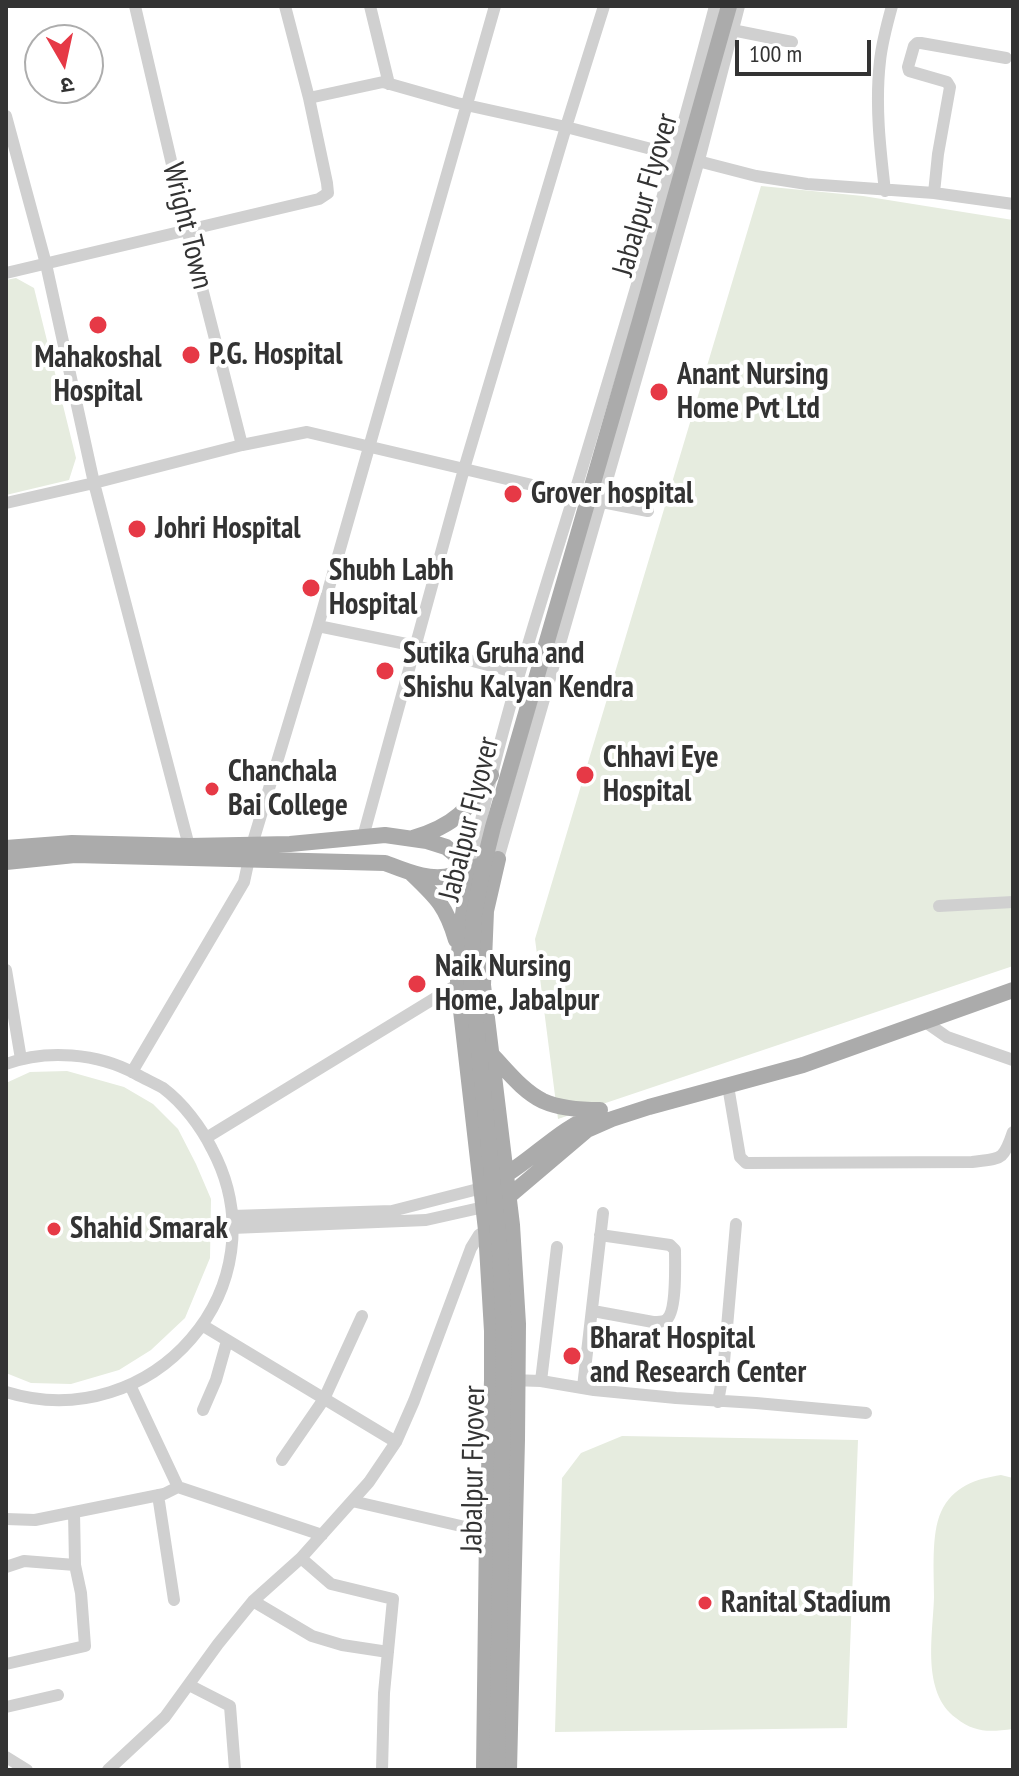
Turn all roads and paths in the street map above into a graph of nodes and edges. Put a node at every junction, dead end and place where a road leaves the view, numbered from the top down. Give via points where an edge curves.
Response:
1 (135, 6) edge
2 (285, 6) edge
3 (370, 6) edge
4 (495, 6) edge
5 (604, 6) edge
6 (715, 6) edge
7 (729, 6) edge
8 (739, 6) edge
9 (892, 6) edge
10 (732, 30) junction
11 (792, 42) dead end
12 (1006, 58) dead end
13 (389, 84) junction
14 (309, 98) junction
15 (466, 105) junction
16 (6, 116) edge
17 (566, 127) junction
18 (675, 154) junction
19 (699, 160) junction
20 (885, 191) junction
21 (934, 193) junction
22 (1013, 204) edge
23 (187, 229) junction
24 (46, 264) junction
25 (6, 273) edge
26 (242, 445) junction
27 (369, 447) junction
28 (464, 469) junction
29 (94, 483) junction
30 (574, 494) junction
31 (6, 503) edge
32 (601, 503) junction
33 (648, 511) dead end
34 (318, 626) junction
35 (416, 646) junction
36 (518, 673) junction
37 (491, 775) junction
38 (363, 837) junction
39 (412, 838) junction
40 (6, 848) edge
41 (189, 851) junction
42 (251, 852) junction
43 (498, 859) junction
44 (6, 862) edge
45 (471, 869) junction
46 (411, 873) junction
47 (489, 895) junction
48 (1013, 902) edge
49 (939, 906) dead end
50 (458, 949) junction
51 (6, 970) edge
52 (1013, 979) edge
53 (458, 984) junction
54 (1013, 990) edge
55 (924, 1021) junction
56 (490, 1053) junction
57 (21, 1059) junction
58 (1013, 1060) edge
59 (6, 1064) edge
60 (132, 1072) junction
61 (728, 1086) junction
62 (611, 1110) junction
63 (1013, 1132) edge
64 (206, 1138) junction
65 (505, 1175) junction
66 (482, 1188) junction
67 (508, 1197) junction
68 (484, 1207) junction
69 (603, 1213) dead end
70 (232, 1222) junction
71 (736, 1224) dead end
72 (512, 1225) junction
73 (486, 1230) junction
74 (600, 1235) junction
75 (557, 1247) dead end
76 (593, 1311) junction
77 (362, 1316) dead end
78 (202, 1325) junction
79 (227, 1341) junction
80 (518, 1379) junction
81 (492, 1380) junction
82 (541, 1381) junction
83 (130, 1385) junction
84 (583, 1387) junction
85 (6, 1392) edge
86 (324, 1399) junction
87 (718, 1402) junction
88 (203, 1410) dead end
89 (866, 1413) dead end
90 (396, 1442) junction
91 (282, 1460) dead end
92 (178, 1487) junction
93 (158, 1495) junction
94 (352, 1501) junction
95 (74, 1512) junction
96 (6, 1519) edge
97 (487, 1532) junction
98 (322, 1535) junction
99 (301, 1558) junction
100 (75, 1565) junction
101 (6, 1567) edge
102 (174, 1600) dead end
103 (253, 1601) junction
104 (388, 1652) junction
105 (6, 1664) edge
106 (189, 1685) junction
107 (58, 1695) dead end
108 (6, 1707) edge
109 (485, 1734) junction
110 (509, 1735) junction
111 (6, 1757) edge
112 (27, 1770) edge
113 (108, 1770) edge
114 (235, 1770) edge
115 (382, 1770) edge
116 (484, 1770) edge
117 (497, 1770) edge
118 (509, 1770) edge

1 - 23 street, Wright Town
2 - 14 street
3 - 13 street
4 - 15 street
5 - 17 street
6 - 18 street
7 - 117 main road, Jabalpur Flyover, bridge via 493,827 474,914 471,976 504,1334
8 - 10 street
9 - 20 street via 878,94
10 - 11 street
10 - 19 street
12 - 21 street via 914,46 909,71 950,87
13 - 14 street
13 - 15 street
14 - 23 street via 328,193
15 - 17 street
15 - 27 street
16 - 24 street
17 - 18 street
17 - 28 street
18 - 19 street
18 - 30 street
19 - 20 street via 756,176
19 - 32 street
20 - 21 street
21 - 22 street
23 - 24 street
23 - 26 street, Wright Town
24 - 25 street
24 - 29 street
26 - 27 street via 307,432
26 - 29 street
27 - 28 street
27 - 34 street
28 - 30 street
28 - 35 street
29 - 31 street
29 - 41 street
30 - 32 street
30 - 36 street
32 - 33 street
32 - 43 street
34 - 35 street
34 - 42 street
35 - 36 street
35 - 38 street
36 - 37 street
37 - 39 main road via 456,818
37 - 45 street
38 - 39 main road
38 - 42 main road
39 - 45 main road via 446,847
40 - 41 main road via 72,843
41 - 42 main road
41 - 44 main road
42 - 46 main road via 385,863
42 - 60 street via 244,882
43 - 45 main road
43 - 47 main road
45 - 46 main road via 438,878
45 - 47 main road
45 - 50 main road
46 - 50 main road via 439,900
47 - 56 main road via 483,985
48 - 49 street
50 - 53 main road
51 - 57 street
52 - 62 main road via 783,1063
53 - 64 street
53 - 66 main road
54 - 55 main road
55 - 58 street via 947,1037
55 - 61 main road
56 - 62 main road via 543,1101 576,1110
56 - 65 main road
57 - 59 street
57 - 60 street via 71,1055
60 - 64 street via 164,1089
61 - 63 street via 740,1157 746,1163 972,1162 1001,1158
61 - 67 main road via 587,1130
62 - 65 main road via 573,1126
64 - 70 street via 223,1169
65 - 66 main road
65 - 67 main road
66 - 68 main road
66 - 70 street via 392,1211
67 - 68 main road
67 - 72 main road
68 - 70 street via 426,1220
68 - 73 main road
69 - 74 street
70 - 78 street via 230,1263
71 - 87 street
72 - 73 street
72 - 80 main road
73 - 81 main road
73 - 90 street via 471,1248
74 - 76 street
74 - 76 street via 670,1245 675,1250 673,1305 661,1322
75 - 82 street
76 - 84 street
77 - 86 street
78 - 79 street
78 - 83 street via 157,1372
79 - 86 street
79 - 88 street
80 - 81 street
80 - 82 street
80 - 110 main road
81 - 97 main road
82 - 84 street
83 - 85 street via 73,1401 28,1399
83 - 92 street
84 - 87 street
86 - 90 street
86 - 91 street
87 - 89 street
90 - 94 street
92 - 93 street
92 - 98 street
93 - 95 street
93 - 102 street
94 - 97 street
94 - 98 street
95 - 96 street
95 - 100 street
97 - 109 main road
98 - 99 street
99 - 103 street
99 - 104 street via 331,1584 393,1599
100 - 101 street via 24,1561
100 - 105 street via 85,1646
103 - 104 street via 312,1636
103 - 106 street
104 - 115 street
106 - 113 street via 165,1717
106 - 114 street via 230,1706
107 - 108 street
109 - 110 main road
109 - 116 main road
110 - 118 main road
111 - 112 street

